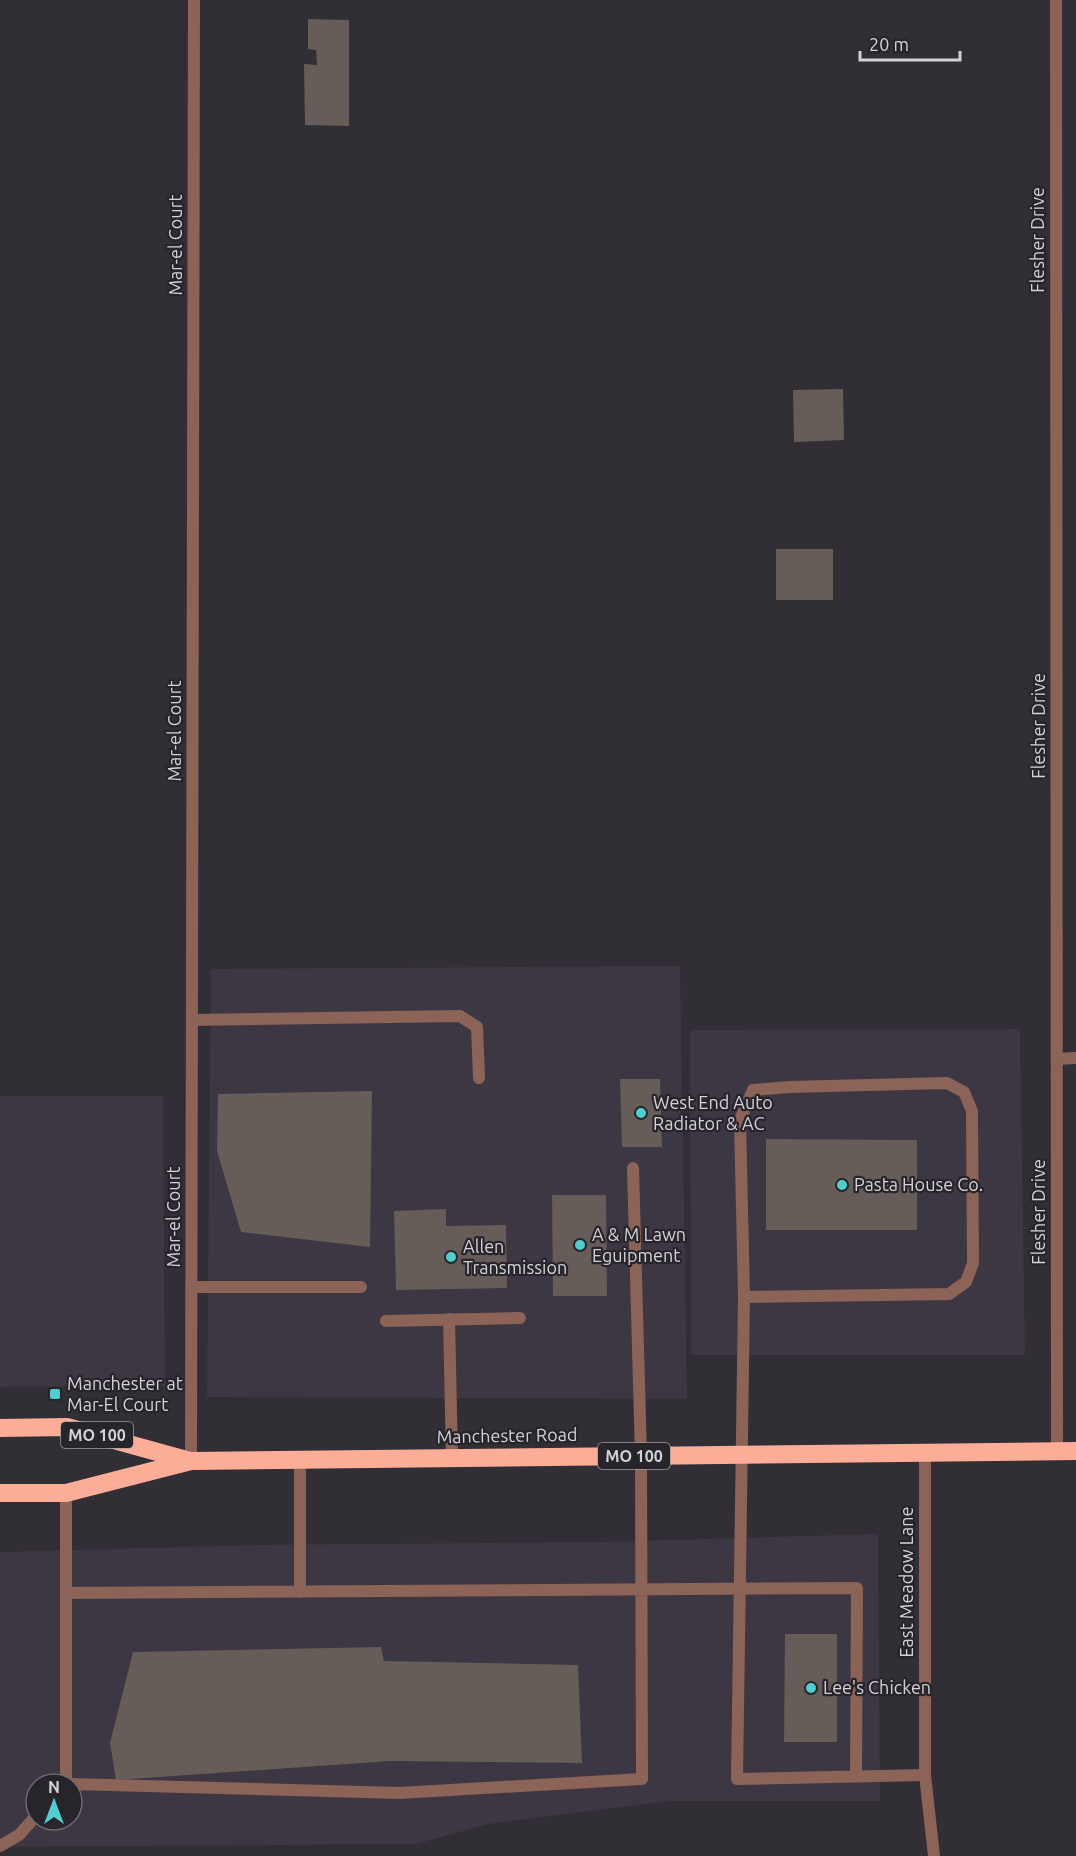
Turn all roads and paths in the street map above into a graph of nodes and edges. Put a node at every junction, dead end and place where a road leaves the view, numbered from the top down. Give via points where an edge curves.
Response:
1 (194, 0) edge
2 (1056, 0) edge
3 (192, 1020) junction
4 (1076, 1058) edge
5 (1057, 1059) junction
6 (479, 1078) dead end
7 (633, 1168) dead end
8 (192, 1287) junction
9 (361, 1287) dead end
10 (744, 1297) junction
11 (520, 1318) dead end
12 (449, 1320) junction
13 (386, 1321) dead end
14 (0, 1428) edge
15 (1057, 1451) junction
16 (1076, 1451) edge
17 (926, 1452) junction
18 (743, 1454) junction
19 (640, 1456) junction
20 (452, 1458) junction
21 (300, 1460) junction
22 (191, 1461) junction
23 (0, 1493) edge
24 (66, 1493) junction
25 (739, 1588) junction
26 (641, 1590) junction
27 (300, 1592) junction
28 (66, 1593) junction
29 (66, 1772) edge
30 (925, 1775) junction
31 (856, 1776) junction
32 (84, 1784) edge
33 (24, 1829) edge
34 (0, 1846) edge
35 (934, 1856) edge

1 - 3 street, Mar-el Court
2 - 5 street, Flesher Drive
3 - 6 street via 460,1016 477,1027
3 - 8 street, Mar-el Court
4 - 5 street
5 - 15 street, Flesher Drive
7 - 19 street
8 - 9 street
8 - 22 street, Mar-el Court
10 - 10 street via 741,1120 753,1090 947,1083 964,1092 972,1111 973,1263 966,1282 949,1294
10 - 18 street
11 - 12 street
12 - 13 street
12 - 20 street
14 - 22 highway, Manchester Road / MO 100 via 67,1427
15 - 16 highway, Manchester Road / MO 100
15 - 17 highway, Manchester Road / MO 100
17 - 18 highway, Manchester Road / MO 100
17 - 30 street, East Meadow Lane
18 - 19 highway, Manchester Road / MO 100
18 - 25 street
19 - 20 highway, Manchester Road / MO 100
19 - 26 street
20 - 21 highway, Manchester Road / MO 100
21 - 22 highway, Manchester Road / MO 100
21 - 27 street
22 - 24 highway, Manchester Road / MO 100
23 - 24 highway, Manchester Road / MO 100
24 - 28 street
25 - 26 street
25 - 31 street via 857,1588
25 - 31 street via 737,1779
26 - 27 street
26 - 32 street via 642,1779 399,1793
27 - 28 street
28 - 29 street
30 - 31 street
30 - 35 street, East Meadow Lane
33 - 34 street

